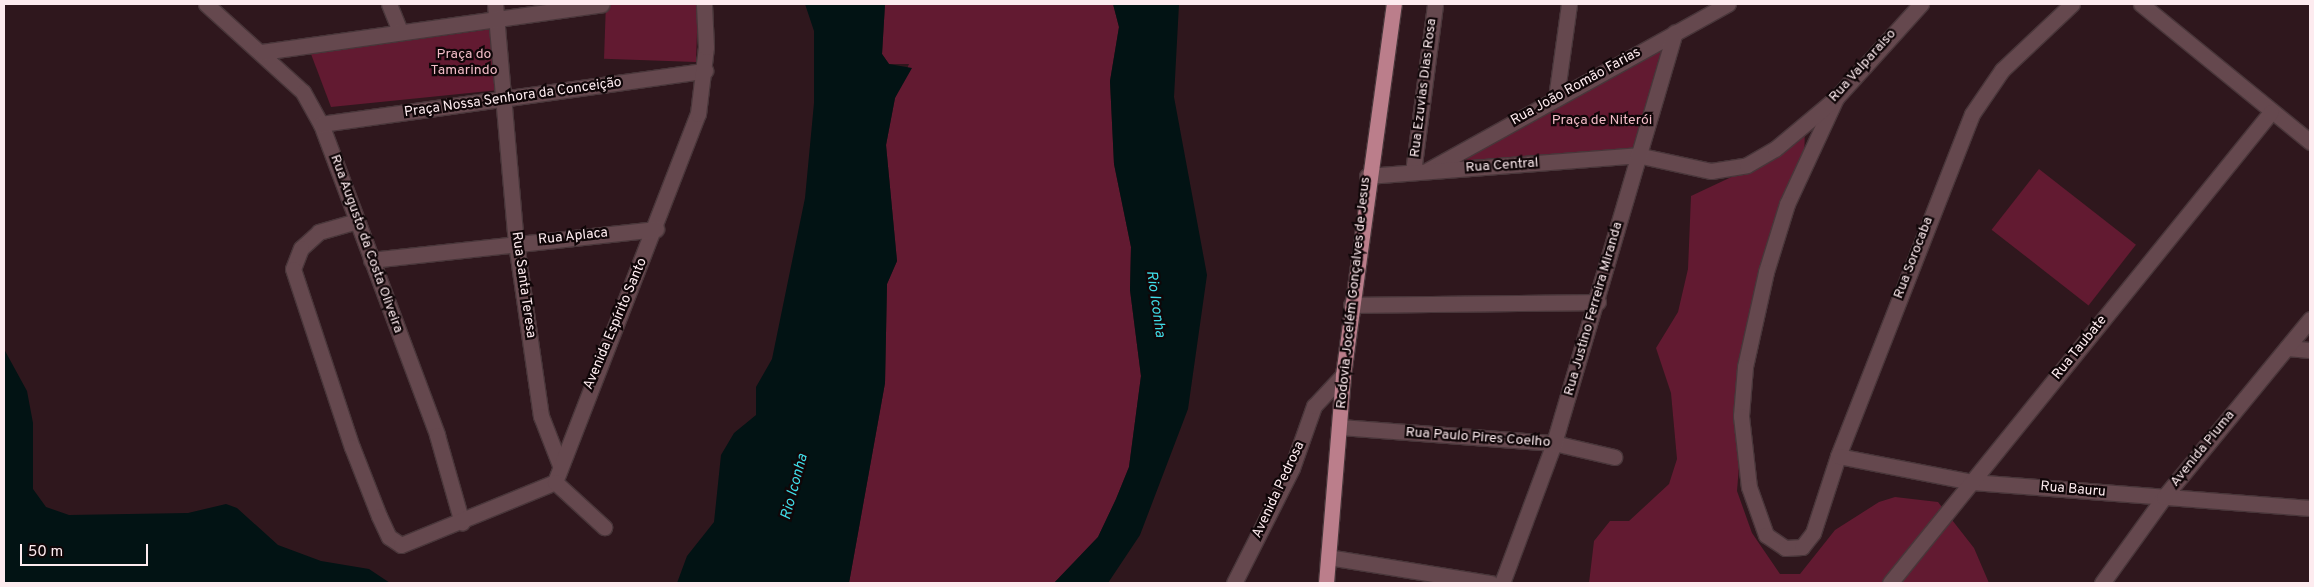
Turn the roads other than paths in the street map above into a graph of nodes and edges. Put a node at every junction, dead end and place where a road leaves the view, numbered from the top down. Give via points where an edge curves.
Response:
1 (206, 4) edge
2 (389, 4) edge
3 (495, 4) edge
4 (602, 4) edge
5 (704, 4) edge
6 (1394, 4) edge
7 (1435, 4) edge
8 (1569, 4) edge
9 (1698, 4) edge
10 (1728, 4) edge
11 (1921, 4) edge
12 (2072, 4) edge
13 (2141, 4) edge
14 (497, 20) junction
15 (1696, 20) junction
16 (400, 32) junction
17 (1675, 32) junction
18 (262, 52) junction
19 (704, 71) junction
20 (1556, 98) junction
21 (1836, 98) junction
22 (504, 100) junction
23 (2271, 112) junction
24 (322, 124) junction
25 (2310, 142) edge
26 (1637, 155) junction
27 (1419, 172) junction
28 (1367, 176) junction
29 (357, 221) junction
30 (656, 228) junction
31 (516, 243) junction
32 (371, 260) junction
33 (1598, 302) junction
34 (1351, 305) junction
35 (2310, 319) edge
36 (2286, 348) junction
37 (2310, 350) edge
38 (1343, 374) junction
39 (1340, 427) junction
40 (1554, 443) junction
41 (1838, 456) junction
42 (1614, 457) dead end
43 (560, 465) junction
44 (555, 482) junction
45 (1972, 482) junction
46 (2164, 498) junction
47 (2310, 508) edge
48 (462, 523) junction
49 (604, 527) dead end
50 (1328, 557) junction
51 (1234, 583) edge
52 (1326, 583) edge
53 (1491, 583) edge
54 (1502, 583) edge
55 (1890, 583) edge
56 (2102, 583) edge

1 - 18 street, Rua Augusto da Costa Oliveira
2 - 16 street
3 - 14 street, Rua Santa Teresa
4 - 14 street
5 - 19 street, Avenida Espírito Santo
6 - 28 main road, Rodovia Jocelém Gonçalves de Jesus
7 - 27 street, Rua Ezuvias Dias Rosa
8 - 20 street
9 - 15 street
10 - 15 street, Rua João Romão Farias
11 - 21 street, Rua Valparaiso
12 - 41 street, Rua Sorocaba via 2002,70 1972,114
13 - 23 street
14 - 16 street
14 - 22 street, Rua Santa Teresa
15 - 17 street, Rua João Romão Farias
16 - 18 street
17 - 20 street, Rua João Romão Farias
17 - 26 street, Rua Justino Ferreira Miranda
18 - 24 street, Rua Augusto da Costa Oliveira via 303,92
19 - 22 street, Praça Nossa Senhora da Conceição
19 - 30 street, Avenida Espírito Santo via 698,114
20 - 27 street, Rua João Romão Farias
21 - 26 street, Rua Valparaiso via 1775,149 1747,165 1711,171
21 - 41 street, Rua Sorocaba via 1787,204 1766,272 1746,368 1741,416 1749,487 1766,535 1785,548 1807,543
22 - 24 street, Praça Nossa Senhora da Conceição
22 - 31 street, Rua Santa Teresa
23 - 25 street
23 - 45 street, Rua Taubate
24 - 29 street, Rua Augusto da Costa Oliveira
26 - 27 street, Rua Central
26 - 33 street, Rua Justino Ferreira Miranda
27 - 28 street, Rua Central
28 - 34 main road, Rodovia Jocelém Gonçalves de Jesus
29 - 32 street, Rua Augusto da Costa Oliveira
29 - 48 street via 318,232 301,248 293,269 352,447 389,537 401,545
30 - 31 street, Rua Aplaca
30 - 43 street, Avenida Espírito Santo
31 - 32 street, Rua Aplaca
31 - 43 street, Rua Santa Teresa via 542,416
32 - 48 street, Rua Augusto da Costa Oliveira via 437,435
33 - 34 street
33 - 40 street, Rua Justino Ferreira Miranda
34 - 38 main road, Rodovia Jocelém Gonçalves de Jesus
35 - 36 street, Avenida Piuma
36 - 37 street
36 - 46 street, Avenida Piuma
38 - 39 main road, Rodovia Jocelém Gonçalves de Jesus
38 - 51 street, Avenida Pedrosa via 1314,406 1292,468
39 - 40 street, Rua Paulo Pires Coelho
39 - 50 main road, Rodovia Jocelém Gonçalves de Jesus
40 - 42 street, Rua Paulo Pires Coelho
40 - 54 street, Rua Justino Ferreira Miranda
41 - 45 street, Rua Bauru
43 - 44 street, Avenida Espírito Santo
44 - 48 street
44 - 49 street
45 - 46 street, Rua Bauru
45 - 55 street, Rua Taubate
46 - 47 street, Rua Bauru
46 - 56 street, Avenida Piuma
50 - 52 main road, Rodovia Jocelém Gonçalves de Jesus
50 - 53 street

